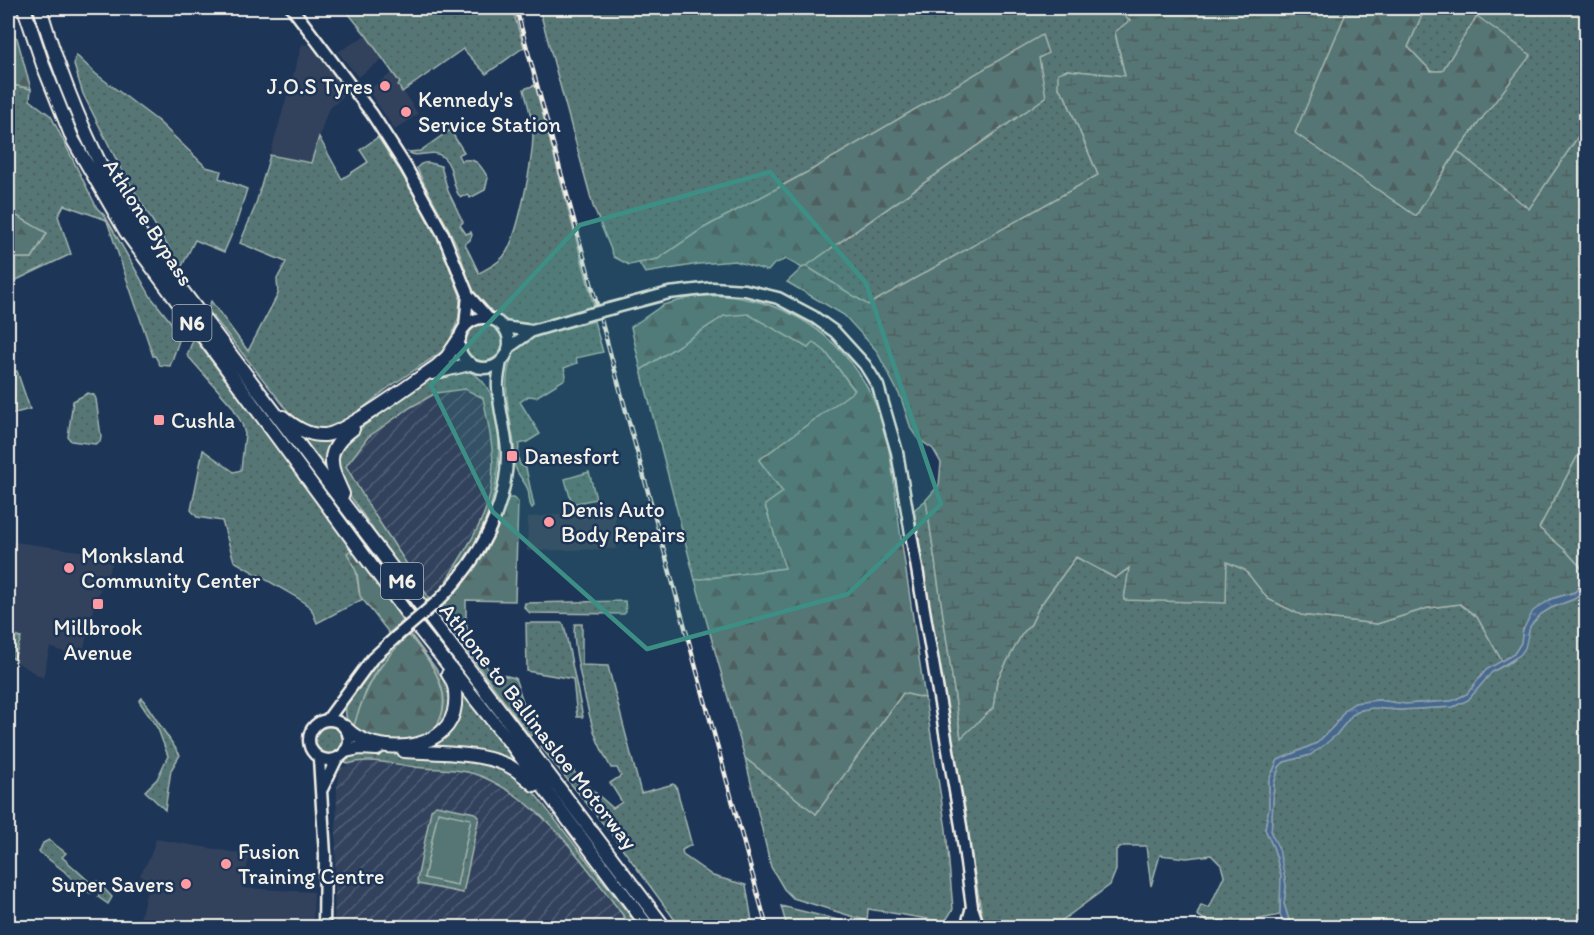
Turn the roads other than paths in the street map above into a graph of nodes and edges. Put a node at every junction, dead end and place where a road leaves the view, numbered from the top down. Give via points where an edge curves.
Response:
1 (24, 8) edge
2 (40, 8) edge
3 (292, 8) edge
4 (468, 295) junction
5 (489, 319) junction
6 (465, 327) junction
7 (503, 327) junction
8 (532, 332) junction
9 (459, 339) junction
10 (508, 348) junction
11 (501, 361) junction
12 (470, 363) junction
13 (483, 368) junction
14 (498, 388) junction
15 (270, 407) junction
16 (350, 512) junction
17 (405, 611) junction
18 (346, 696) junction
19 (328, 719) junction
20 (343, 725) junction
21 (341, 755) junction
22 (319, 758) junction
23 (322, 789) junction
24 (559, 809) junction
25 (972, 907) junction
26 (324, 927) edge
27 (649, 927) edge
28 (665, 927) edge
29 (966, 927) edge
30 (979, 927) edge

1 - 17 highway, Athlone Bypass / N6 via 73,140 126,232
2 - 15 highway, Athlone Bypass / N6 via 71,99 121,204
3 - 4 main road via 406,166 443,234
4 - 5 main road
4 - 6 main road
5 - 6 main road via 478,319
5 - 7 main road
6 - 9 main road
7 - 8 main road
7 - 10 main road
8 - 10 main road
8 - 25 main road, bridge via 669,293 732,288 778,298 814,316 835,332 865,365 878,387 897,452
9 - 12 main road via 460,350
9 - 15 highway via 437,366 333,434 316,435 297,428
10 - 11 main road
11 - 13 main road
11 - 14 main road
12 - 13 main road
12 - 16 highway via 426,376 337,444 332,453 332,469
13 - 14 main road
14 - 18 main road, bridge via 507,454 501,497 481,546 461,577 372,659
15 - 16 highway, Athlone to Ballinasloe Motorway / M6
16 - 28 highway, Athlone to Ballinasloe Motorway / M6
17 - 20 highway via 420,639 455,686 450,723 425,742 401,746 359,738
17 - 24 highway, Athlone to Ballinasloe Motorway / M6
18 - 19 main road
18 - 20 main road
19 - 20 main road
19 - 22 main road via 315,725 309,736 309,745
20 - 21 main road via 349,739
21 - 22 main road via 330,760
21 - 23 main road
21 - 24 highway via 360,748 387,749 500,762 524,776
22 - 23 main road
23 - 26 main road
24 - 27 highway, Athlone to Ballinasloe Motorway / M6
25 - 29 main road
25 - 30 main road

